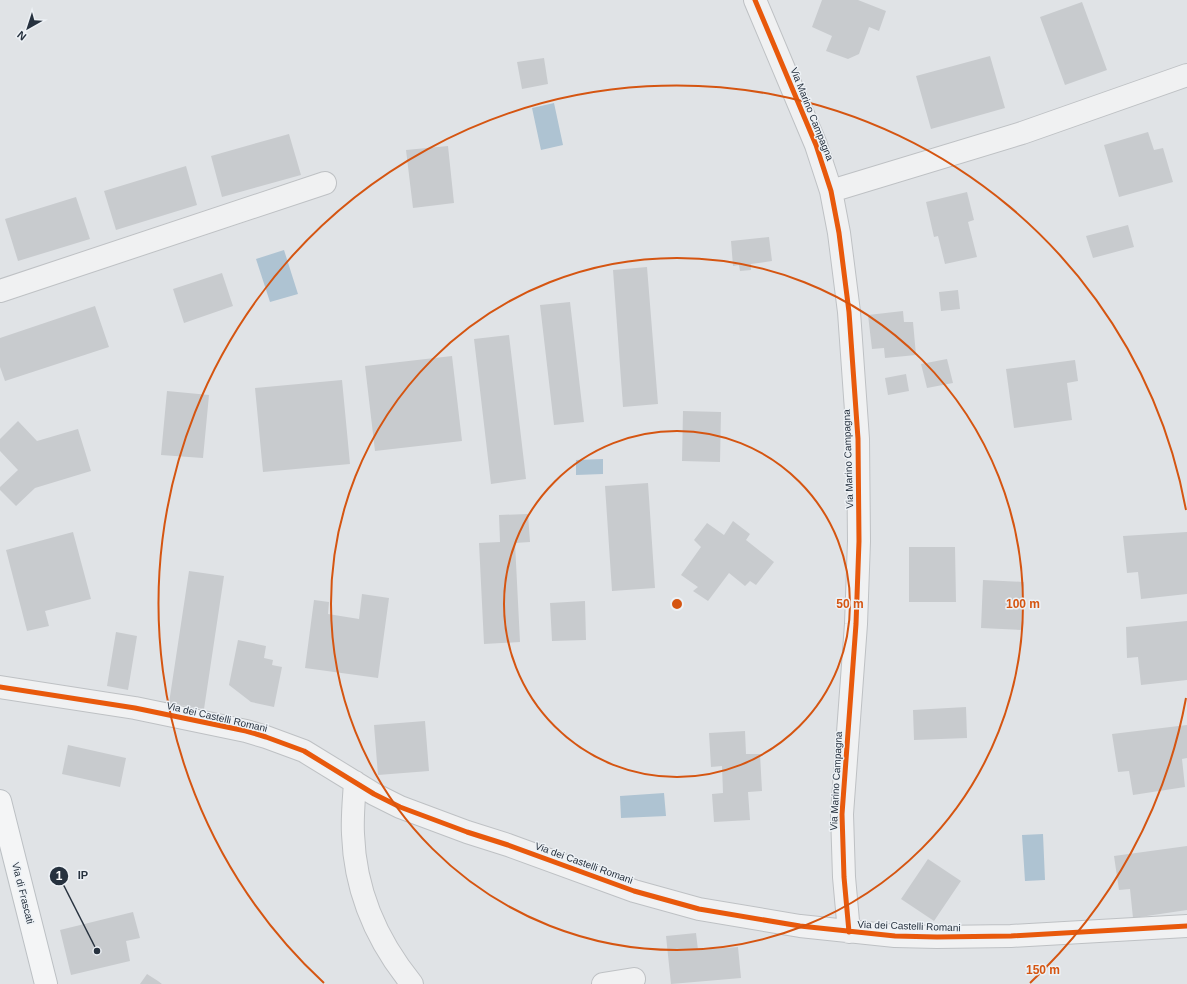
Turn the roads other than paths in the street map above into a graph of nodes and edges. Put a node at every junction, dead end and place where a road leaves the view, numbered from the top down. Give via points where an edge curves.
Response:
1 (755, 0) edge
2 (1187, 75) edge
3 (325, 183) dead end
4 (831, 191) junction
5 (0, 291) edge
6 (0, 687) edge
7 (356, 782) junction
8 (0, 801) edge
9 (1187, 926) edge
10 (849, 932) junction
11 (634, 979) dead end
12 (46, 984) edge
13 (412, 984) edge
14 (603, 984) edge

1 - 4 street, Via Marino Campagna via 816,145
2 - 4 street via 1022,133
3 - 5 street
4 - 10 street, Via Marino Campagna via 849,312 858,447 858,599 842,814
6 - 7 street, Via dei Castelli Romani via 135,708 246,731 304,751
7 - 10 street, Via dei Castelli Romani via 400,807 649,895 699,909
7 - 13 street via 353,834 355,860 362,892 369,916 378,934 389,954
8 - 12 main road, Via di Frascati
9 - 10 street, Via dei Castelli Romani via 1011,936 895,936
11 - 14 street

